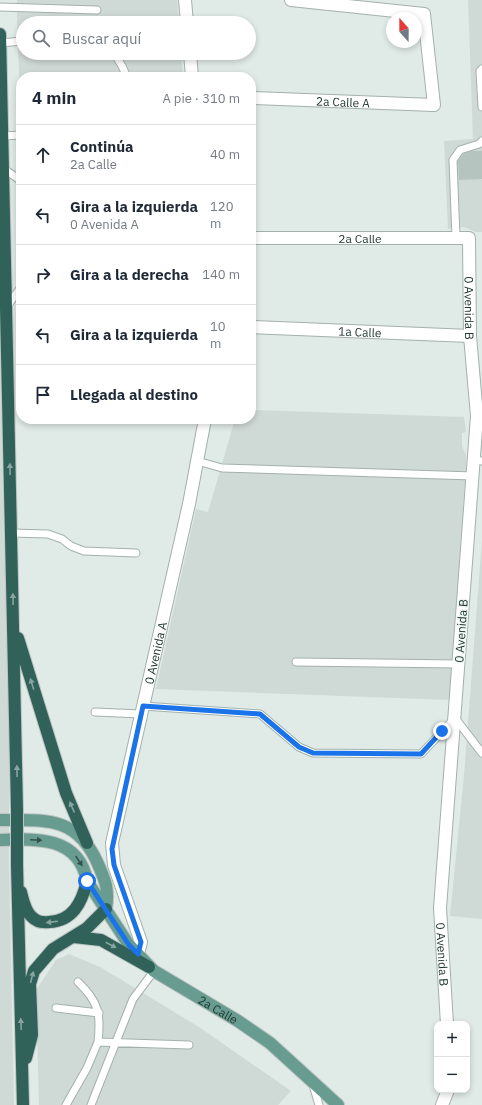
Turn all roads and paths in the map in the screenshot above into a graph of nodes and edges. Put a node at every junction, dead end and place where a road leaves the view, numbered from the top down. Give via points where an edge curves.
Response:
1 (185, 0) edge
2 (291, 0) edge
3 (0, 7) edge
4 (97, 10) dead end
5 (186, 16) edge
6 (0, 34) edge
7 (16, 42) edge
8 (0, 43) edge
9 (118, 60) edge
10 (191, 60) edge
11 (482, 69) edge
12 (124, 72) edge
13 (192, 72) edge
14 (256, 98) edge
15 (482, 107) edge
16 (16, 135) edge
17 (2, 136) junction
18 (482, 141) edge
19 (3, 168) junction
20 (16, 177) edge
21 (256, 238) edge
22 (456, 238) junction
23 (469, 238) joint
24 (16, 294) edge
25 (6, 308) junction
26 (256, 327) edge
27 (470, 336) junction
28 (480, 416) edge
29 (204, 424) edge
30 (197, 461) junction
31 (478, 461) edge
32 (473, 476) junction
33 (11, 533) junction
34 (136, 553) dead end
35 (14, 624) junction
36 (296, 662) dead end
37 (459, 664) junction
38 (142, 710) junction
39 (94, 712) dead end
40 (454, 718) junction
41 (482, 753) edge
42 (0, 820) edge
43 (0, 840) edge
44 (87, 843) junction
45 (16, 877) junction
46 (87, 881) junction
47 (106, 909) junction
48 (74, 937) junction
49 (138, 954) junction
50 (152, 969) junction
51 (78, 982) dead end
52 (56, 1008) dead end
53 (99, 1013) junction
54 (447, 1021) edge
55 (98, 1042) junction
56 (115, 1042) junction
57 (189, 1045) dead end
58 (23, 1071) junction
59 (311, 1080) junction
60 (447, 1093) edge
61 (23, 1105) edge
62 (66, 1105) edge
63 (91, 1105) edge
64 (319, 1105) edge
65 (338, 1105) edge
66 (442, 1105) edge

1 - 5 street
2 - 14 street, 2a Calle A via 424,14 434,105
3 - 4 lane
6 - 8 highway
7 - 8 lane
8 - 17 highway
9 - 12 lane
10 - 13 street
11 - 15 lane
16 - 17 lane
17 - 19 highway
18 - 22 lane via 460,150 453,160
19 - 20 lane
19 - 25 highway
21 - 22 street, 2a Calle
22 - 23 street, 2a Calle
23 - 27 street, 0 Avenida B
24 - 25 lane
33 -> 25 highway
26 - 27 street, 1a Calle
27 - 28 street, 0 Avenida B
28 - 31 street, 0 Avenida B
29 - 30 street, 0 Avenida A
30 - 32 lane via 222,468
30 - 38 street, 0 Avenida A
31 - 32 street, 0 Avenida B
32 - 37 street, 0 Avenida B
33 - 34 lane via 48,534 84,550
35 -> 33 highway
44 -> 35 highway via 66,793
45 -> 35 highway, bridge
36 - 37 lane
37 - 40 street, 0 Avenida B
38 - 39 lane
38 - 40 lane via 260,714 299,747 313,753 421,754
38 - 49 street, 0 Avenida A via 112,849 114,865 141,942
40 - 41 lane
40 - 54 street, 0 Avenida B via 440,908
42 - 44 main road via 45,820 57,823 66,826
43 -> 46 main road, 2a Calle via 50,841 64,846 80,861 86,871
44 - 47 main road via 106,882
46 -> 45 highway via 84,896 76,910 64,919 40,923 31,917
58 -> 45 highway
46 - 47 main road, 2a Calle
47 - 48 highway
47 - 49 main road, 2a Calle via 129,945
48 -> 50 highway via 101,940
58 -> 48 highway via 32,1035 30,984 34,971 53,949
49 - 50 main road, 2a Calle
50 - 56 lane via 133,999
50 - 59 main road, 2a Calle via 270,1043
51 - 53 lane via 90,993
52 - 53 lane
53 - 55 lane
55 - 56 lane
55 - 62 lane via 73,1096
56 - 57 lane
56 - 63 lane
58 - 61 highway
59 - 64 lane
59 - 65 main road, 2a Calle
60 - 66 street

